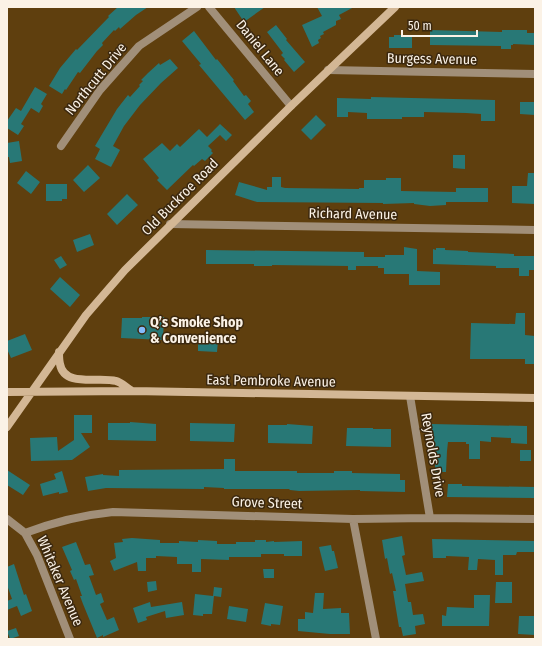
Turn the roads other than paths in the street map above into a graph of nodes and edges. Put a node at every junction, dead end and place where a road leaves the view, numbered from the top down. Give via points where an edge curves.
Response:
1 (197, 7) edge
2 (210, 7) edge
3 (395, 7) edge
4 (328, 70) junction
5 (535, 74) edge
6 (291, 106) junction
7 (61, 146) dead end
8 (170, 224) junction
9 (535, 230) edge
10 (59, 352) junction
11 (133, 391) junction
12 (7, 392) edge
13 (31, 392) junction
14 (410, 396) junction
15 (535, 398) edge
16 (7, 427) edge
17 (430, 518) junction
18 (7, 519) edge
19 (353, 519) junction
20 (535, 519) edge
21 (25, 533) junction
22 (70, 639) edge
23 (376, 639) edge

1 - 7 street, Northcutt Drive via 139,46 100,90
2 - 6 street, Daniel Lane
3 - 4 main road, Old Buckroe Road
4 - 5 street, Burgess Avenue
4 - 6 main road, Old Buckroe Road
6 - 8 main road, Old Buckroe Road
8 - 9 street, Richard Avenue
8 - 10 main road, Old Buckroe Road via 86,315
10 - 11 main road via 60,365 68,377 116,381
10 - 13 main road, Old Buckroe Road
11 - 13 main road, East Pembroke Avenue
11 - 14 main road, East Pembroke Avenue
12 - 13 main road, East Pembroke Avenue
13 - 16 main road, Old Buckroe Road
14 - 15 main road, East Pembroke Avenue
14 - 17 street, Reynolds Drive
17 - 19 street, Grove Street
17 - 20 street, Grove Street
18 - 21 street
19 - 21 street, Grove Street via 113,512 70,519
19 - 23 street
21 - 22 street, Whitaker Avenue via 37,555

